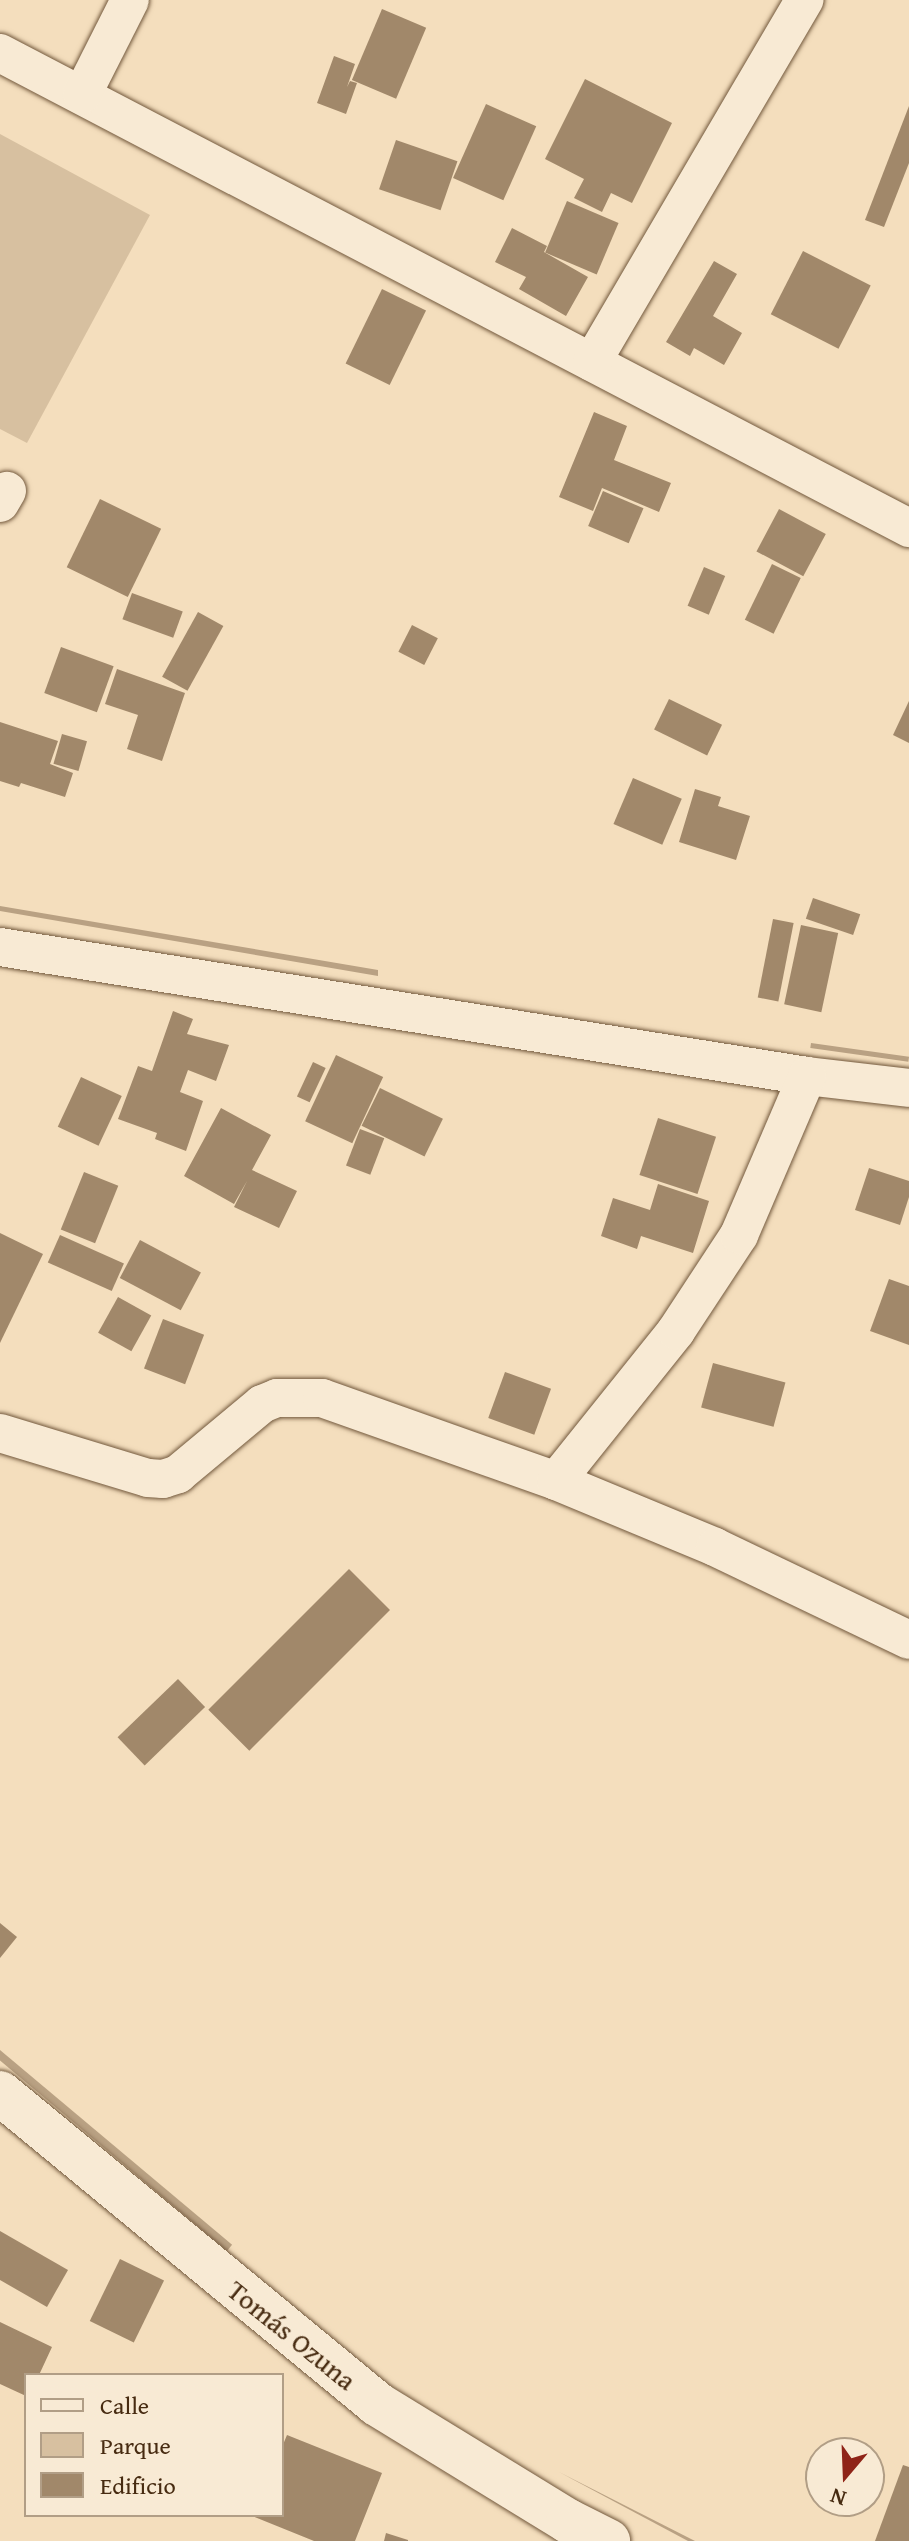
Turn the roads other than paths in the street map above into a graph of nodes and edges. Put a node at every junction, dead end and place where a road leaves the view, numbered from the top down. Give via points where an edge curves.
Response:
1 (130, 0) edge
2 (804, 0) edge
3 (0, 53) edge
4 (82, 95) junction
5 (592, 362) junction
6 (909, 528) edge
7 (0, 947) edge
8 (807, 1076) junction
9 (909, 1088) edge
10 (0, 1433) edge
11 (556, 1481) junction
12 (909, 1640) edge
13 (0, 2093) edge
14 (564, 2531) edge
15 (608, 2541) edge

1 - 4 street
2 - 5 street
3 - 4 street
4 - 5 street
5 - 6 street
7 - 8 street
8 - 9 street
8 - 11 street via 739,1235 676,1331
10 - 11 street via 163,1479 178,1474 262,1404 299,1396 322,1398
11 - 12 street via 715,1547
13 - 14 street, Tomás Ozuna via 377,2404
14 - 15 street, Tomás Ozuna

